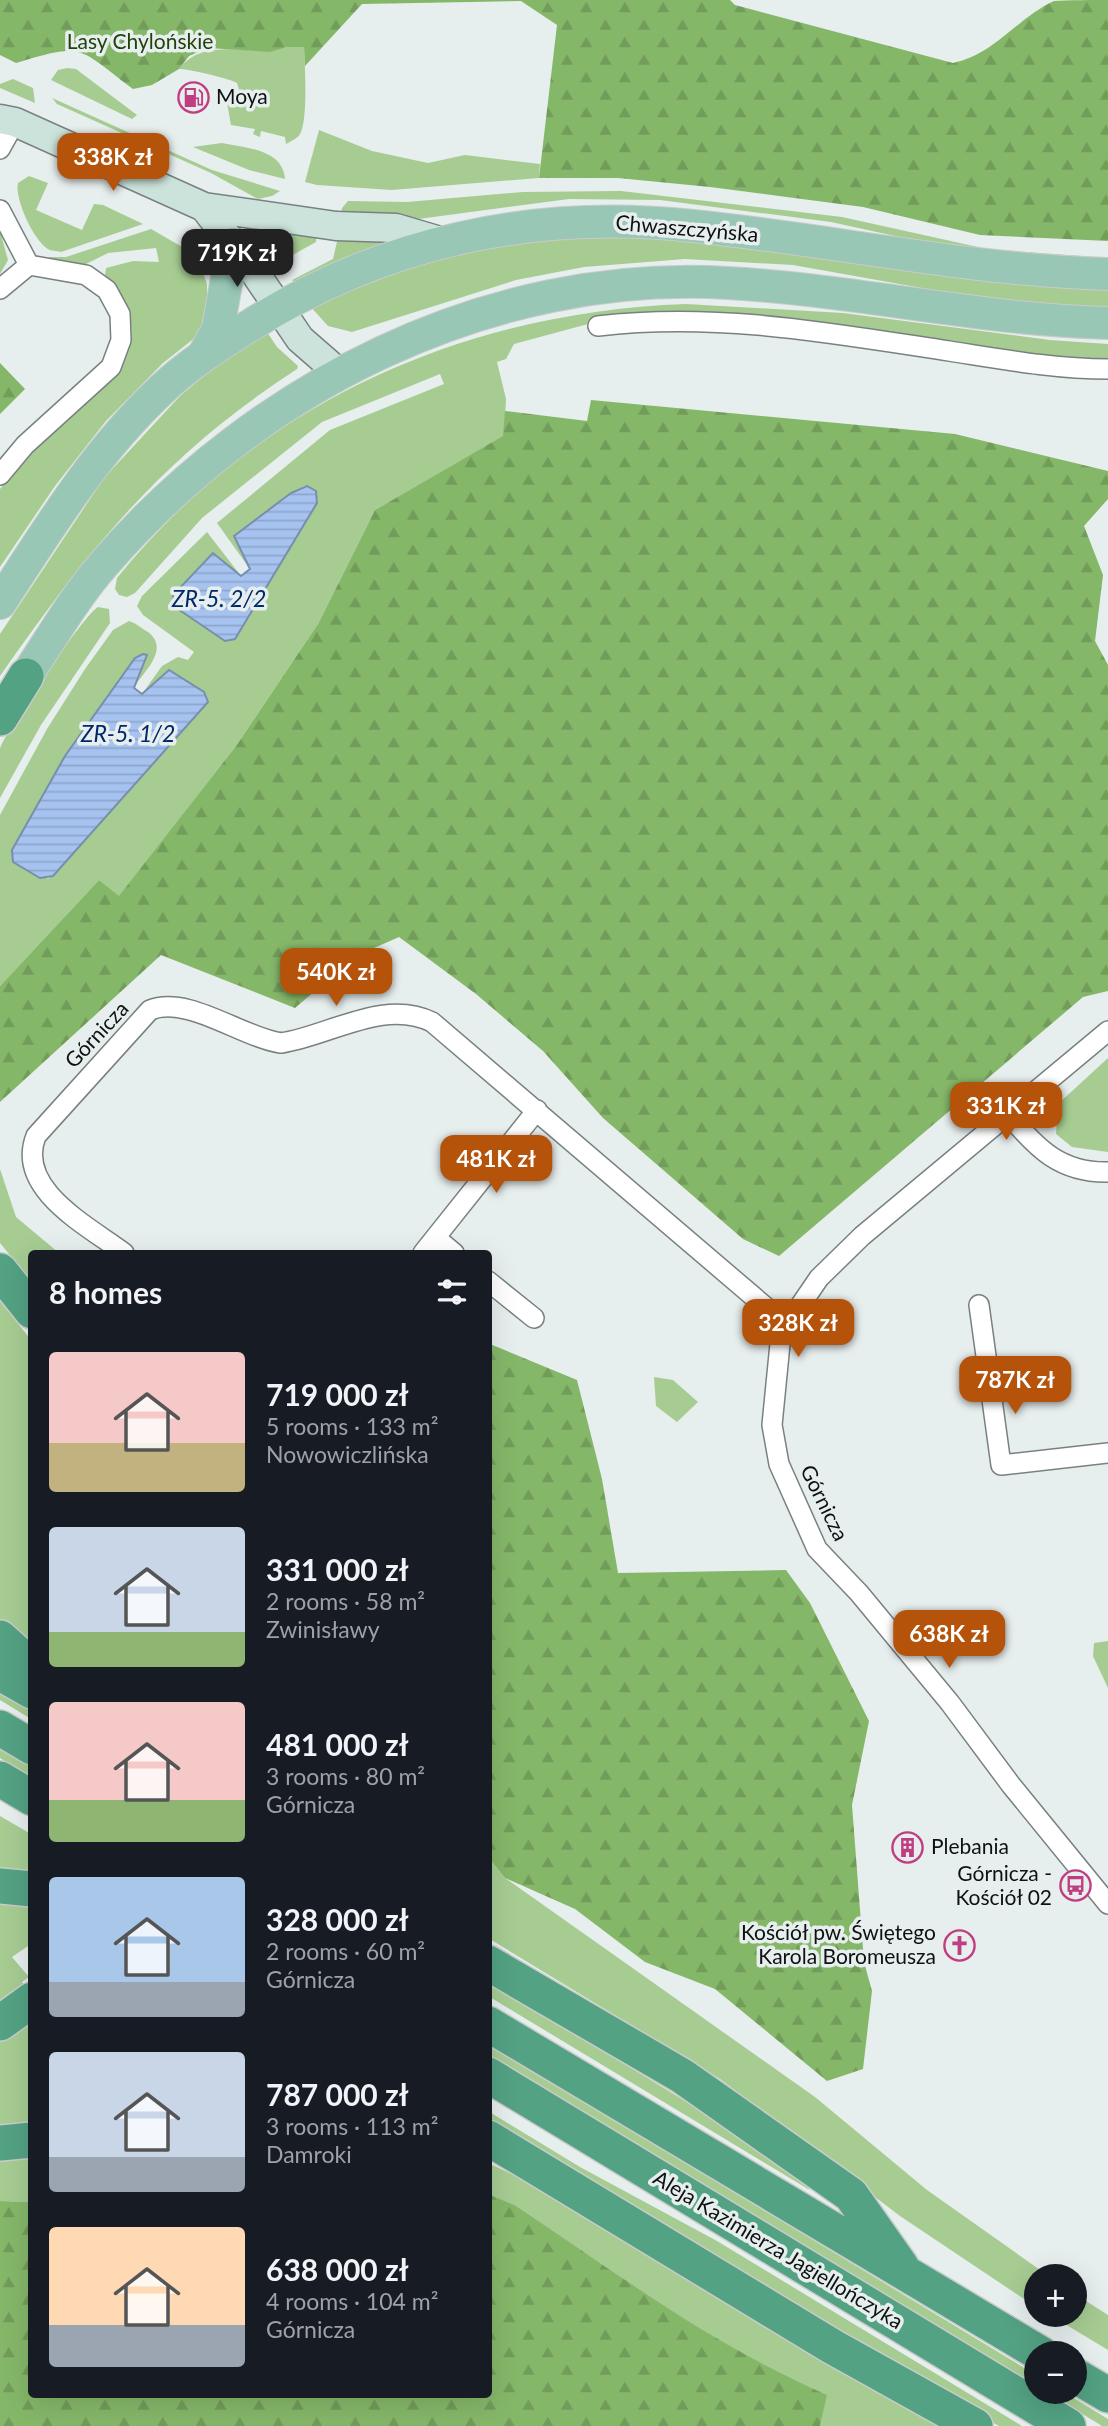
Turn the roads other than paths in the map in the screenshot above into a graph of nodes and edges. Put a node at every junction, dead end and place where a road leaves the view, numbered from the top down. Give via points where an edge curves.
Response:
1 (5, 116) edge
2 (0, 149) edge
3 (204, 207) junction
4 (0, 210) edge
5 (440, 241) junction
6 (233, 244) junction
7 (29, 265) junction
8 (1108, 274) edge
9 (0, 289) edge
10 (278, 307) junction
11 (1108, 323) edge
12 (597, 326) dead end
13 (203, 356) junction
14 (1108, 369) edge
15 (339, 373) junction
16 (0, 475) edge
17 (0, 603) edge
18 (26, 676) joint
19 (0, 718) edge
20 (1108, 1031) edge
21 (537, 1110) junction
22 (1009, 1115) junction
23 (1108, 1172) edge
24 (429, 1246) edge
25 (120, 1250) edge
26 (0, 1271) edge
27 (492, 1284) edge
28 (28, 1306) edge
29 (979, 1306) dead end
30 (534, 1318) dead end
31 (791, 1319) junction
32 (1108, 1453) edge
33 (0, 1638) edge
34 (28, 1663) edge
35 (0, 1673) edge
36 (28, 1689) edge
37 (0, 1728) edge
38 (28, 1745) edge
39 (0, 1779) edge
40 (0, 1787) edge
41 (28, 1796) edge
42 (28, 1798) edge
43 (0, 1886) edge
44 (28, 1889) edge
45 (1108, 1904) edge
46 (492, 1965) edge
47 (28, 2003) edge
48 (0, 2023) edge
49 (492, 2026) edge
50 (492, 2077) edge
51 (28, 2140) edge
52 (492, 2140) edge
53 (0, 2143) edge
54 (492, 2155) edge
55 (557, 2179) junction
56 (907, 2275) junction
57 (1024, 2344) edge
58 (1087, 2383) edge
59 (1108, 2395) edge
60 (975, 2426) edge
61 (1068, 2426) edge

1 - 2 street
1 - 3 main road
3 - 5 main road via 325,225 396,228
3 - 6 main road
4 - 7 street
5 - 8 main road, Chwaszczyńska via 517,226 619,221 693,226 981,266
5 - 10 main road, Chwaszczyńska via 351,271
6 - 10 main road
6 - 13 main road via 218,329
7 - 9 street
7 - 16 street via 86,275 107,290 120,314 121,340 111,367 25,445
10 - 13 main road, Chwaszczyńska
10 - 15 main road via 299,339
11 - 15 main road via 1055,321 792,287 653,283 568,293 481,313 384,349
12 - 14 street via 691,320 758,323 1016,361
13 - 17 main road, Chwaszczyńska via 160,391 110,444
15 - 18 main road via 295,398 214,457 155,510 102,566
18 - 19 highway
20 - 22 street, Górnicza
21 - 24 street
21 - 25 street, Górnicza via 419,1016 383,1014 281,1043 163,1005 150,1010 61,1107 36,1136 30,1151 34,1171 54,1200
21 - 31 street, Górnicza via 768,1309
22 - 23 street via 1054,1161 1079,1170
22 - 31 street, Górnicza via 862,1236 819,1278
26 - 28 highway
27 - 30 street
29 - 32 street via 1001,1465
31 - 45 street, Górnicza via 780,1344 772,1425 779,1464 806,1529 817,1549 950,1703
33 - 34 highway
35 - 36 highway
37 - 38 highway
39 - 41 highway
40 - 42 highway
43 - 44 highway
46 - 56 highway via 682,2076 851,2195
47 - 48 highway
49 - 56 highway, Aleja Kazimierza Jagiellończyka
50 - 61 highway, Aleja Kazimierza Jagiellończyka
51 - 53 highway
52 - 55 highway
54 - 55 highway
55 - 60 highway via 833,2347
56 - 57 highway, Aleja Kazimierza Jagiellończyka
58 - 59 highway

